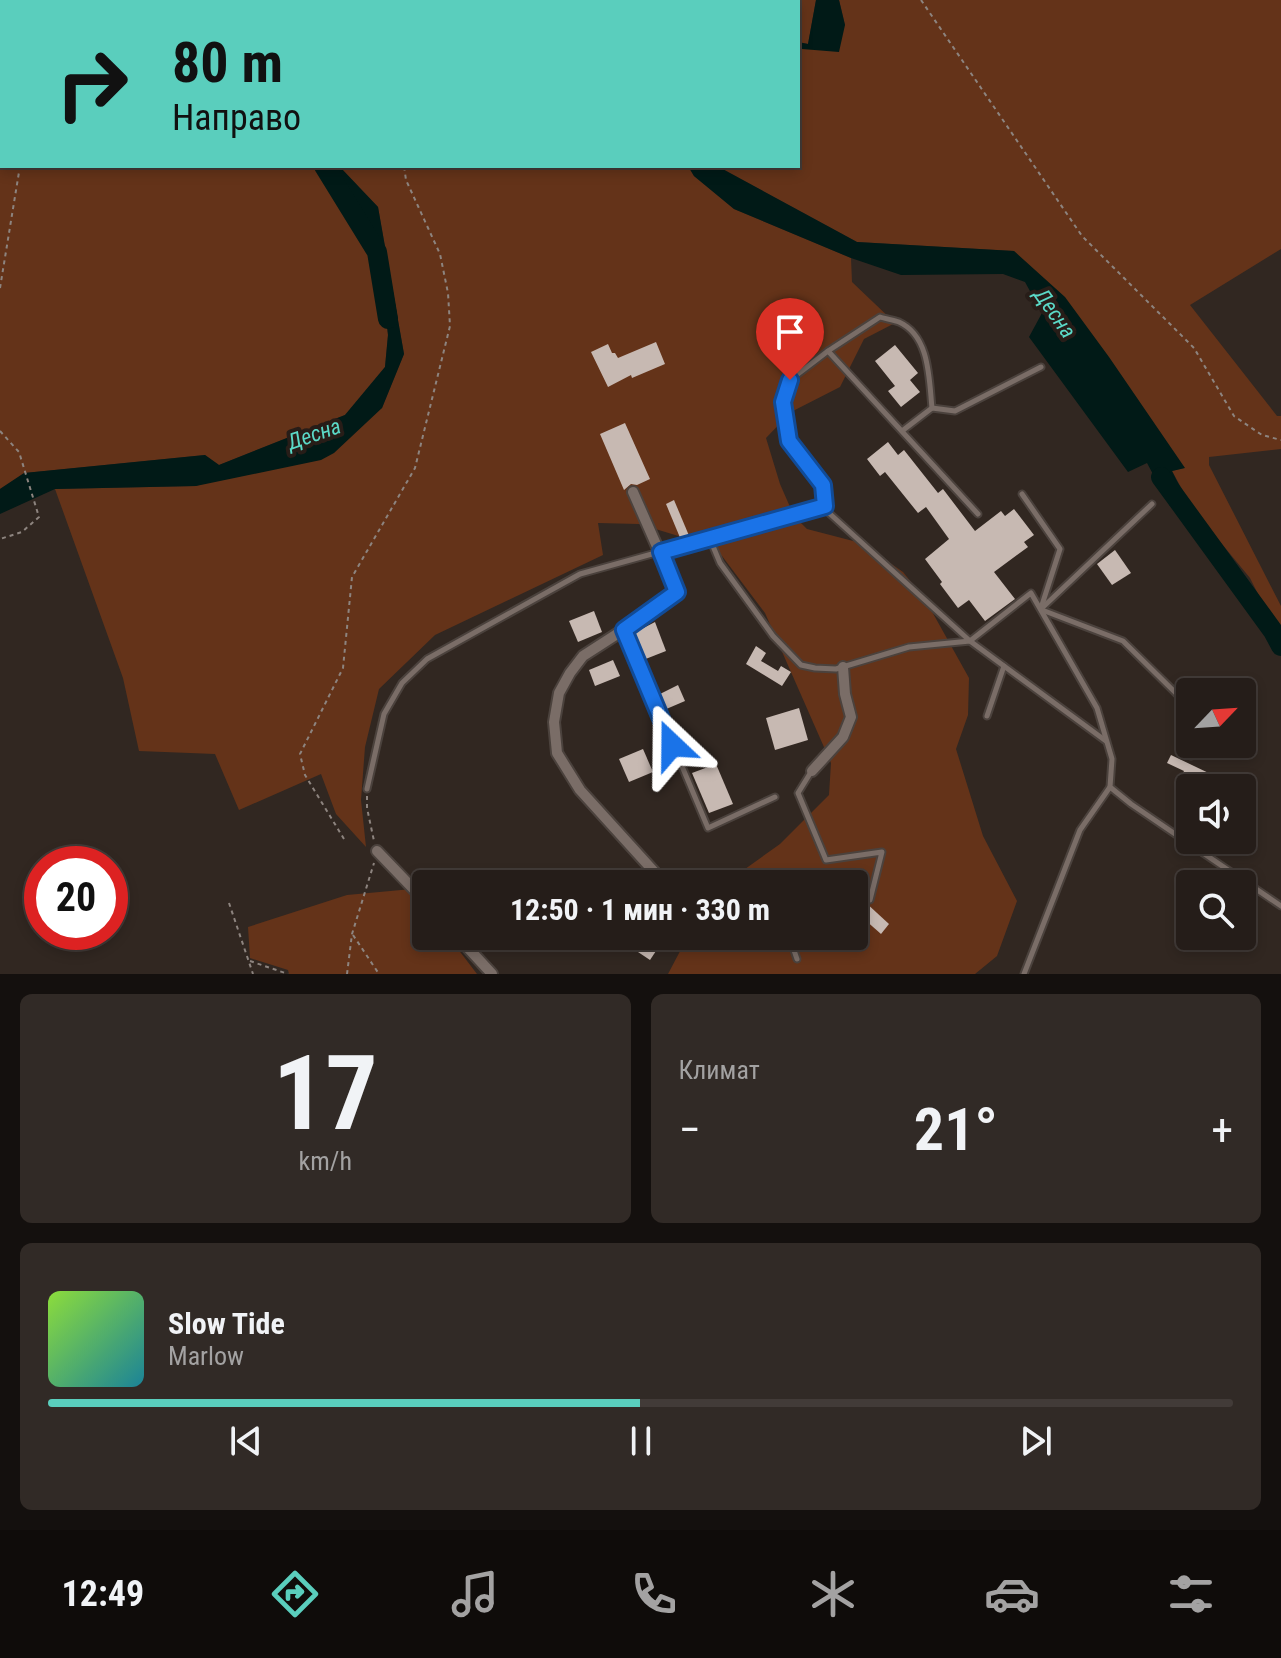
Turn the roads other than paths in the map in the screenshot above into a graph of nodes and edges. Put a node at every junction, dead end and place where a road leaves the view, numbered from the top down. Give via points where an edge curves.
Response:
1 (828, 351) junction
2 (1041, 367) dead end
3 (932, 408) junction
4 (902, 431) junction
5 (633, 492) dead end
6 (1022, 494) dead end
7 (1152, 504) dead end
8 (825, 506) junction
9 (978, 514) dead end
10 (710, 538) junction
11 (661, 552) junction
12 (1041, 609) junction
13 (624, 630) junction
14 (970, 641) junction
15 (1004, 666) junction
16 (843, 667) junction
17 (1176, 693) edge
18 (987, 716) dead end
19 (1107, 741) junction
20 (812, 771) joint
21 (1110, 787) junction
22 (367, 789) road end
23 (775, 797) dead end
24 (377, 851) road end
25 (653, 870) edge
26 (412, 887) edge
27 (870, 900) dead end
28 (1281, 906) edge
29 (470, 950) edge
30 (794, 950) edge
31 (797, 959) dead end
32 (492, 974) edge
33 (1024, 974) edge

1 - 3 lane via 880,317 901,322 917,338 928,364
1 - 4 lane
1 - 8 lane via 790,380 783,402 789,441 823,485
2 - 3 lane via 955,411
3 - 4 lane
4 - 9 lane
5 - 11 street
6 - 12 lane via 1060,549
7 - 12 lane
8 - 10 lane
8 - 14 lane
10 - 11 lane
10 - 16 lane via 720,563 801,665
11 - 13 street via 677,592
11 - 22 lane via 580,574 427,659 402,683 384,714
12 - 14 lane via 1031,593
12 - 17 lane via 1123,641
12 - 19 lane via 1097,708
13 - 23 lane via 708,828
13 - 25 street via 583,656 559,693 554,722 557,753 580,790
14 - 15 lane
14 - 16 lane via 909,647
15 - 18 lane
15 - 19 lane
16 - 20 street via 849,725
19 - 21 lane
20 - 27 lane via 798,793 826,860 882,852
21 - 28 lane
21 - 33 lane via 1080,830
24 - 26 street
29 - 32 street
30 - 31 lane

